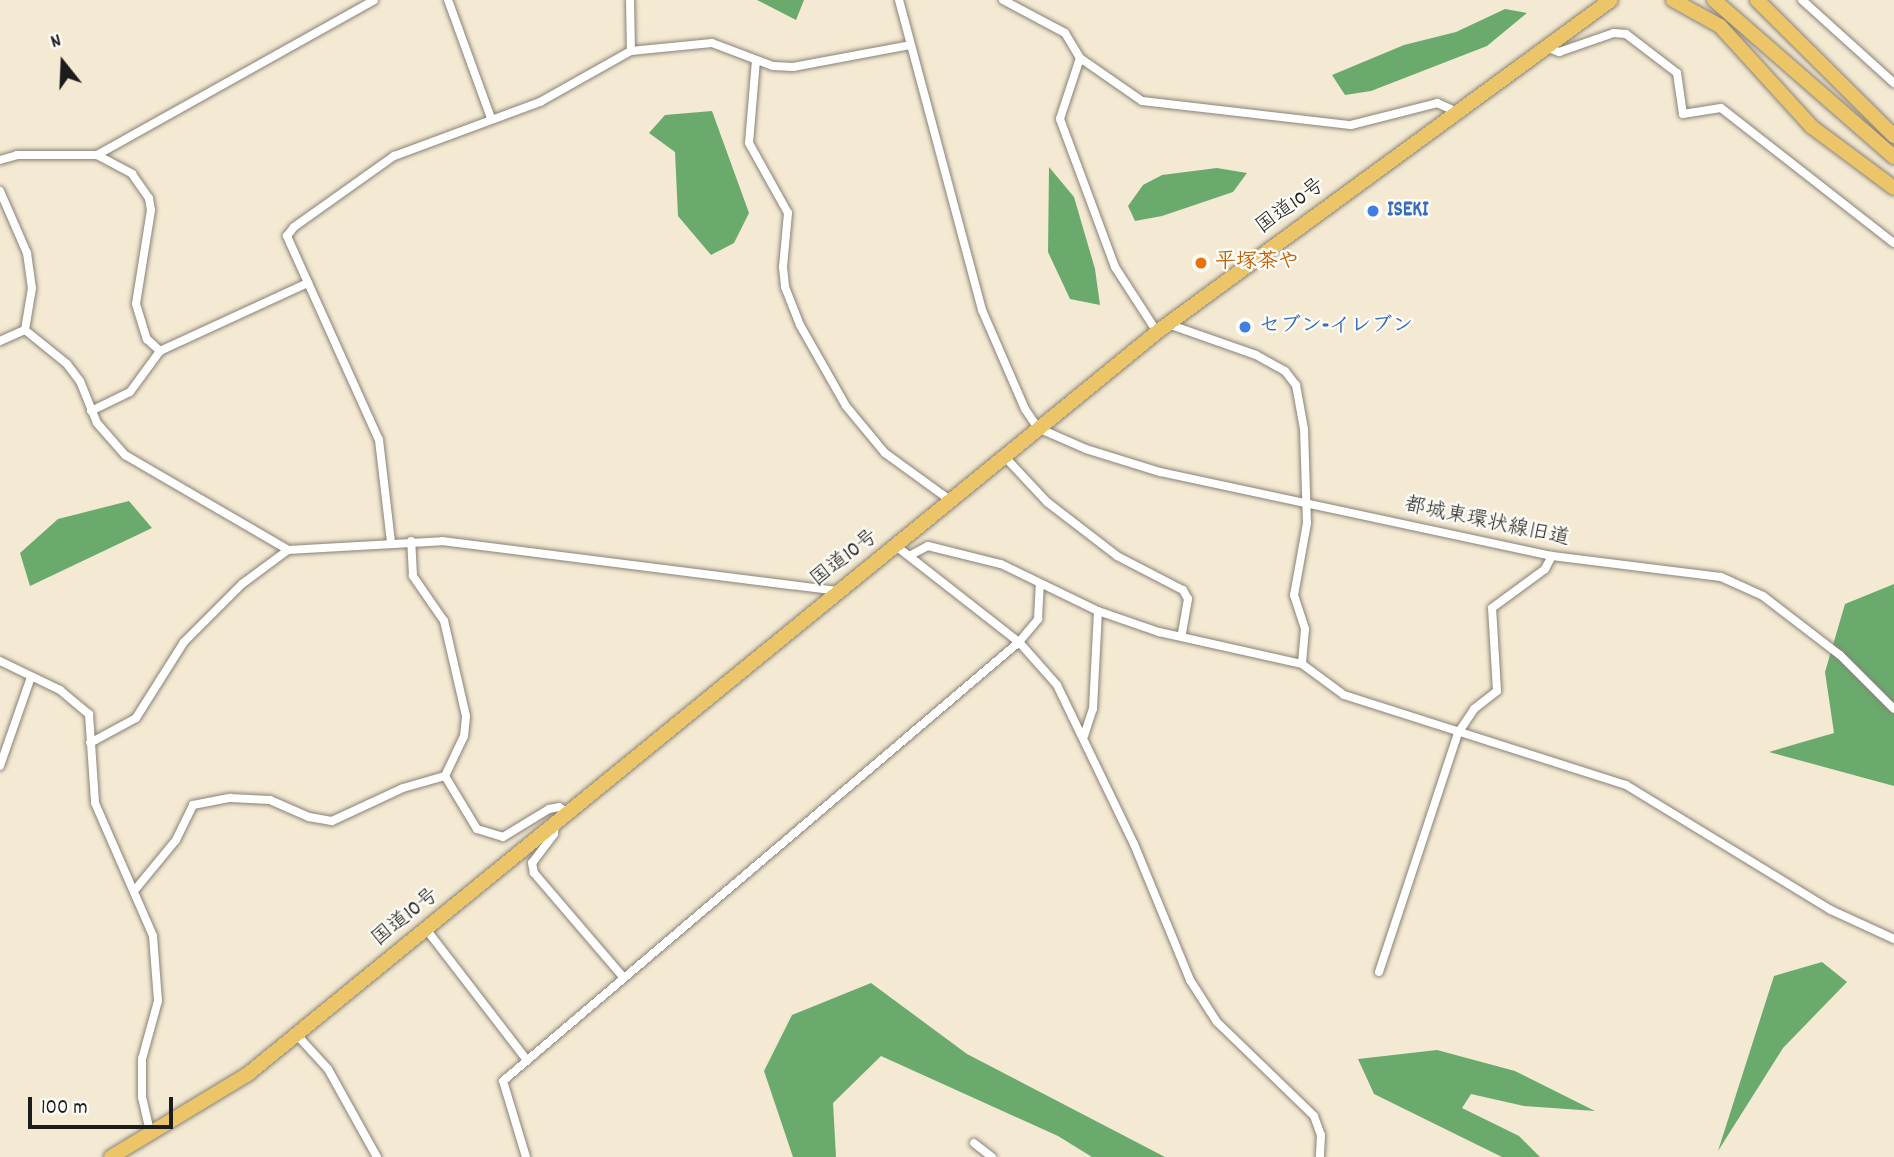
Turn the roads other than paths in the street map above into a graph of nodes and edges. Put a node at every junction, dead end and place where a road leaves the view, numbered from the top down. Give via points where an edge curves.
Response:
1 (374, 0) edge
2 (449, 0) edge
3 (630, 0) edge
4 (899, 0) edge
5 (1003, 0) edge
6 (1605, 0) edge
7 (1611, 0) edge
8 (1661, 0) edge
9 (1672, 0) edge
10 (1714, 0) edge
11 (1757, 0) edge
12 (1802, 0) edge
13 (1688, 7) junction
14 (1594, 12) junction
15 (910, 45) junction
16 (1546, 47) junction
17 (631, 51) junction
18 (1080, 58) junction
19 (756, 60) junction
20 (1894, 83) edge
21 (1457, 112) junction
22 (491, 118) junction
23 (1894, 136) edge
24 (97, 155) junction
25 (1894, 158) edge
26 (0, 160) edge
27 (1894, 188) edge
28 (0, 191) edge
29 (1894, 243) edge
30 (307, 283) junction
31 (1163, 328) junction
32 (25, 330) junction
33 (0, 341) edge
34 (160, 351) junction
35 (91, 411) junction
36 (1038, 428) junction
37 (1004, 456) junction
38 (950, 500) junction
39 (1304, 502) junction
40 (411, 541) junction
41 (391, 542) junction
42 (896, 546) junction
43 (288, 550) junction
44 (911, 555) junction
45 (1552, 556) junction
46 (1040, 584) junction
47 (837, 591) junction
48 (1098, 611) junction
49 (1182, 634) junction
50 (1019, 642) junction
51 (0, 661) edge
52 (1303, 664) junction
53 (31, 677) junction
54 (1894, 709) edge
55 (1458, 733) junction
56 (1084, 736) junction
57 (90, 743) junction
58 (0, 766) edge
59 (444, 776) junction
60 (568, 813) junction
61 (555, 824) junction
62 (134, 891) junction
63 (426, 929) junction
64 (1894, 939) edge
65 (1380, 972) dead end
66 (624, 978) junction
67 (297, 1035) junction
68 (526, 1059) junction
69 (151, 1135) junction
70 (974, 1143) dead end
71 (111, 1157) edge
72 (377, 1157) edge
73 (526, 1157) edge
74 (992, 1157) edge
75 (1321, 1157) edge

1 - 24 street
2 - 22 street
3 - 17 street
4 - 15 street
5 - 18 street via 1065,33
6 - 14 highway
7 - 14 highway, 国道10号
8 - 13 highway
9 - 13 highway
10 - 25 highway
11 - 23 highway
12 - 20 street
13 - 27 highway via 1720,26 1812,127
14 - 16 highway, 国道10号
15 - 19 street via 811,66 772,66
15 - 36 street via 982,310 1025,409
16 - 21 highway, 国道10号
16 - 29 street via 1559,52 1614,33 1626,34 1678,72 1683,114 1721,108
17 - 19 street via 712,43
17 - 22 street via 540,102
18 - 21 street via 1142,101 1351,125 1437,103
18 - 31 street via 1060,118 1115,267
19 - 38 street via 749,143 788,213 785,287 800,325 846,406 885,453
21 - 31 highway, 国道10号
22 - 30 street via 394,156 294,228 288,236
24 - 26 street via 17,155
24 - 34 street via 132,174 149,198 136,304 146,339
28 - 32 street via 27,253 32,288
30 - 34 street
30 - 41 street via 377,433
31 - 36 highway, 国道10号
31 - 39 street via 1256,355 1285,371 1302,403
32 - 33 street
32 - 35 street via 67,364 80,381
34 - 35 street via 130,392
35 - 43 street via 108,438 143,469
36 - 37 highway, 国道10号
36 - 39 street, 都城東環状線旧道 via 1160,472
37 - 38 highway, 国道10号
37 - 49 street via 1047,502 1117,556 1183,590 1188,599
38 - 42 highway, 国道10号
39 - 45 street, 都城東環状線旧道
39 - 52 street via 1307,523 1294,595 1304,629
40 - 41 street
40 - 47 street
40 - 59 street via 413,576 444,621 466,716 464,736
41 - 43 street
42 - 44 street
42 - 47 highway, 国道10号
43 - 57 street via 242,584 184,642 136,718
44 - 46 street via 928,546 1001,564
44 - 50 street
45 - 54 street, 都城東環状線旧道 via 1721,577 1744,586 1840,655
45 - 55 street via 1545,569 1492,608 1497,691 1474,709
46 - 48 street
46 - 50 street via 1038,619
47 - 60 highway, 国道10号
48 - 49 street via 1159,632
48 - 56 street via 1093,709
49 - 52 street
50 - 56 street via 1057,685
50 - 66 street
51 - 53 street
52 - 55 street via 1344,695
53 - 57 street via 60,690 86,710
53 - 58 street
55 - 64 street via 1626,785 1831,910
55 - 65 street
56 - 75 street via 1196,990 1217,1022 1314,1116 1321,1135
57 - 62 street via 96,803
59 - 60 street via 477,829 503,837 549,809 559,807
59 - 62 street via 403,788 332,821 309,817 270,800 230,798 193,805 176,840
60 - 61 highway, 国道10号
61 - 63 highway, 国道10号
61 - 66 street via 554,834 532,863 534,873
62 - 69 street via 153,936 158,1001 142,1059 142,1097
63 - 67 highway, 国道10号
63 - 68 street
66 - 68 street
67 - 69 highway, 国道10号 via 206,1103
67 - 72 street via 328,1069
68 - 73 street via 503,1081
69 - 71 highway, 国道10号
70 - 74 street

